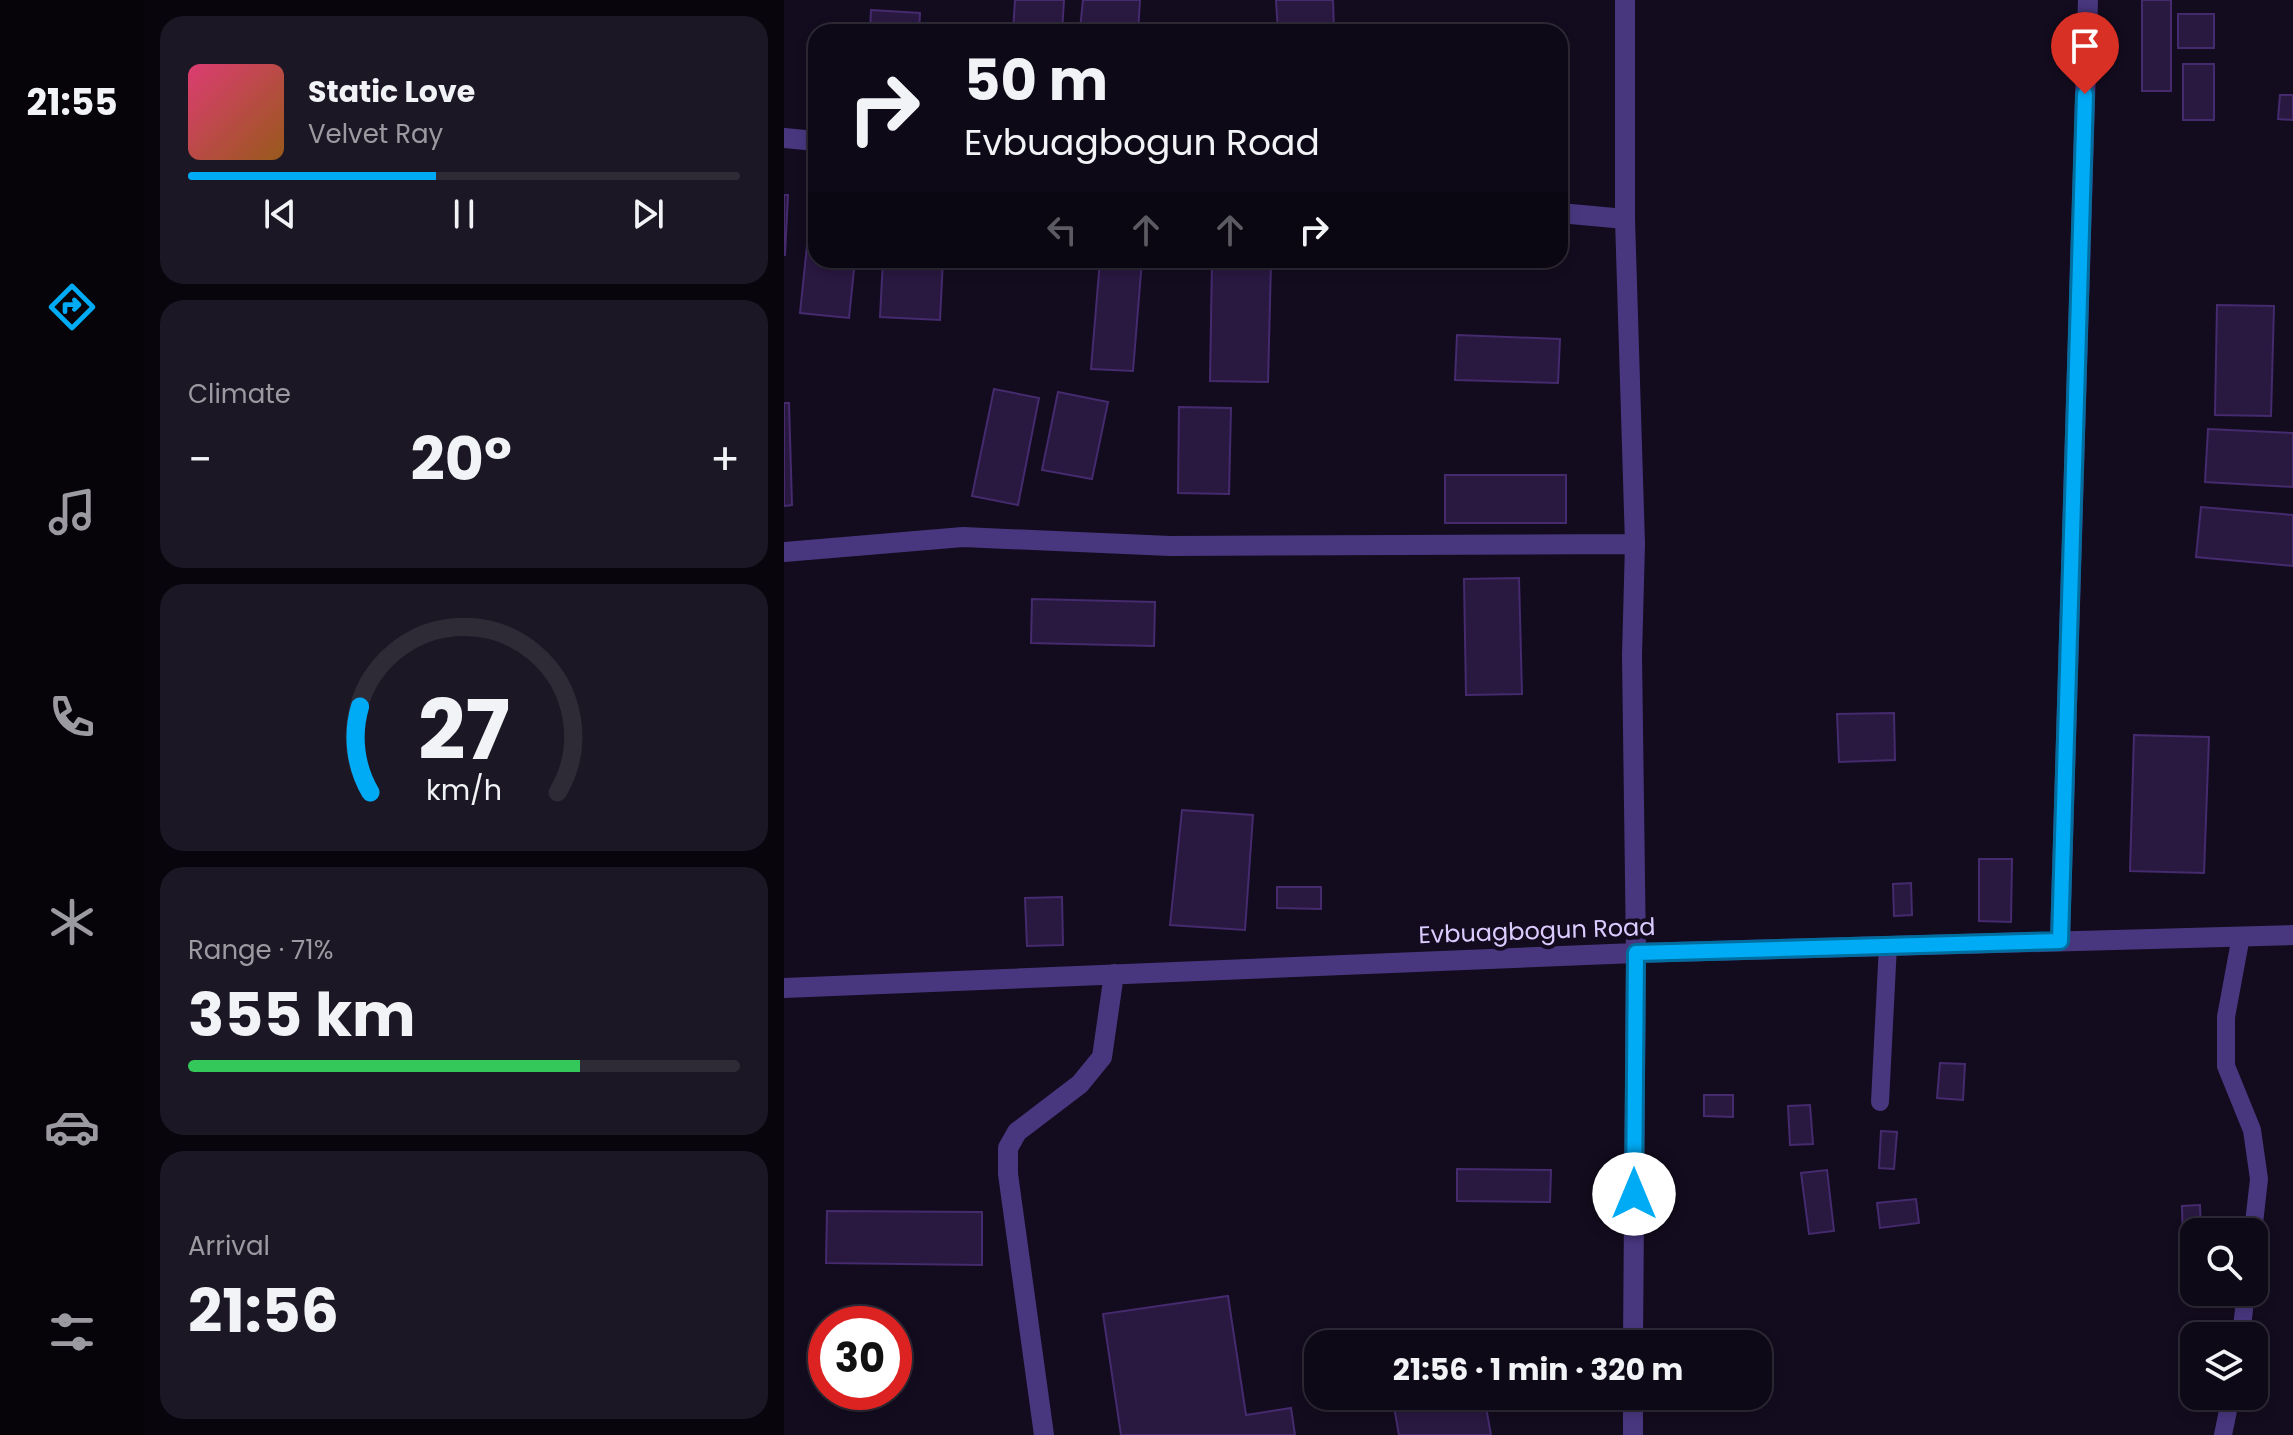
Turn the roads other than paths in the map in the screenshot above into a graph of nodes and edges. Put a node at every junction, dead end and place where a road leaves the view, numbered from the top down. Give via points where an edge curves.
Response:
1 (1625, 0) edge
2 (2088, 0) edge
3 (784, 138) edge
4 (808, 140) edge
5 (1568, 214) edge
6 (1625, 219) junction
7 (1635, 544) junction
8 (784, 552) edge
9 (2293, 935) edge
10 (2241, 936) junction
11 (2060, 941) junction
12 (1888, 945) junction
13 (1636, 953) junction
14 (1114, 974) junction
15 (784, 988) edge
16 (1880, 1102) dead end
17 (2255, 1218) edge
18 (1633, 1330) edge
19 (1633, 1410) edge
20 (2228, 1410) edge
21 (1044, 1435) edge
22 (1633, 1435) edge
23 (2223, 1435) edge

1 - 6 street
2 - 11 street
3 - 4 street
5 - 6 street
6 - 7 street
7 - 8 street via 1170,546 963,537
7 - 13 street
9 - 10 street, Evbuagbogun Road
10 - 11 street, Evbuagbogun Road
10 - 17 lane via 2226,1017 2226,1066 2254,1143 2259,1179
11 - 12 street, Evbuagbogun Road
12 - 13 street, Evbuagbogun Road
12 - 16 lane
13 - 14 street, Evbuagbogun Road
13 - 18 street
14 - 15 street, Evbuagbogun Road
14 - 21 street via 1102,1057 1080,1084 1017,1132 1008,1148
19 - 22 street
20 - 23 lane

